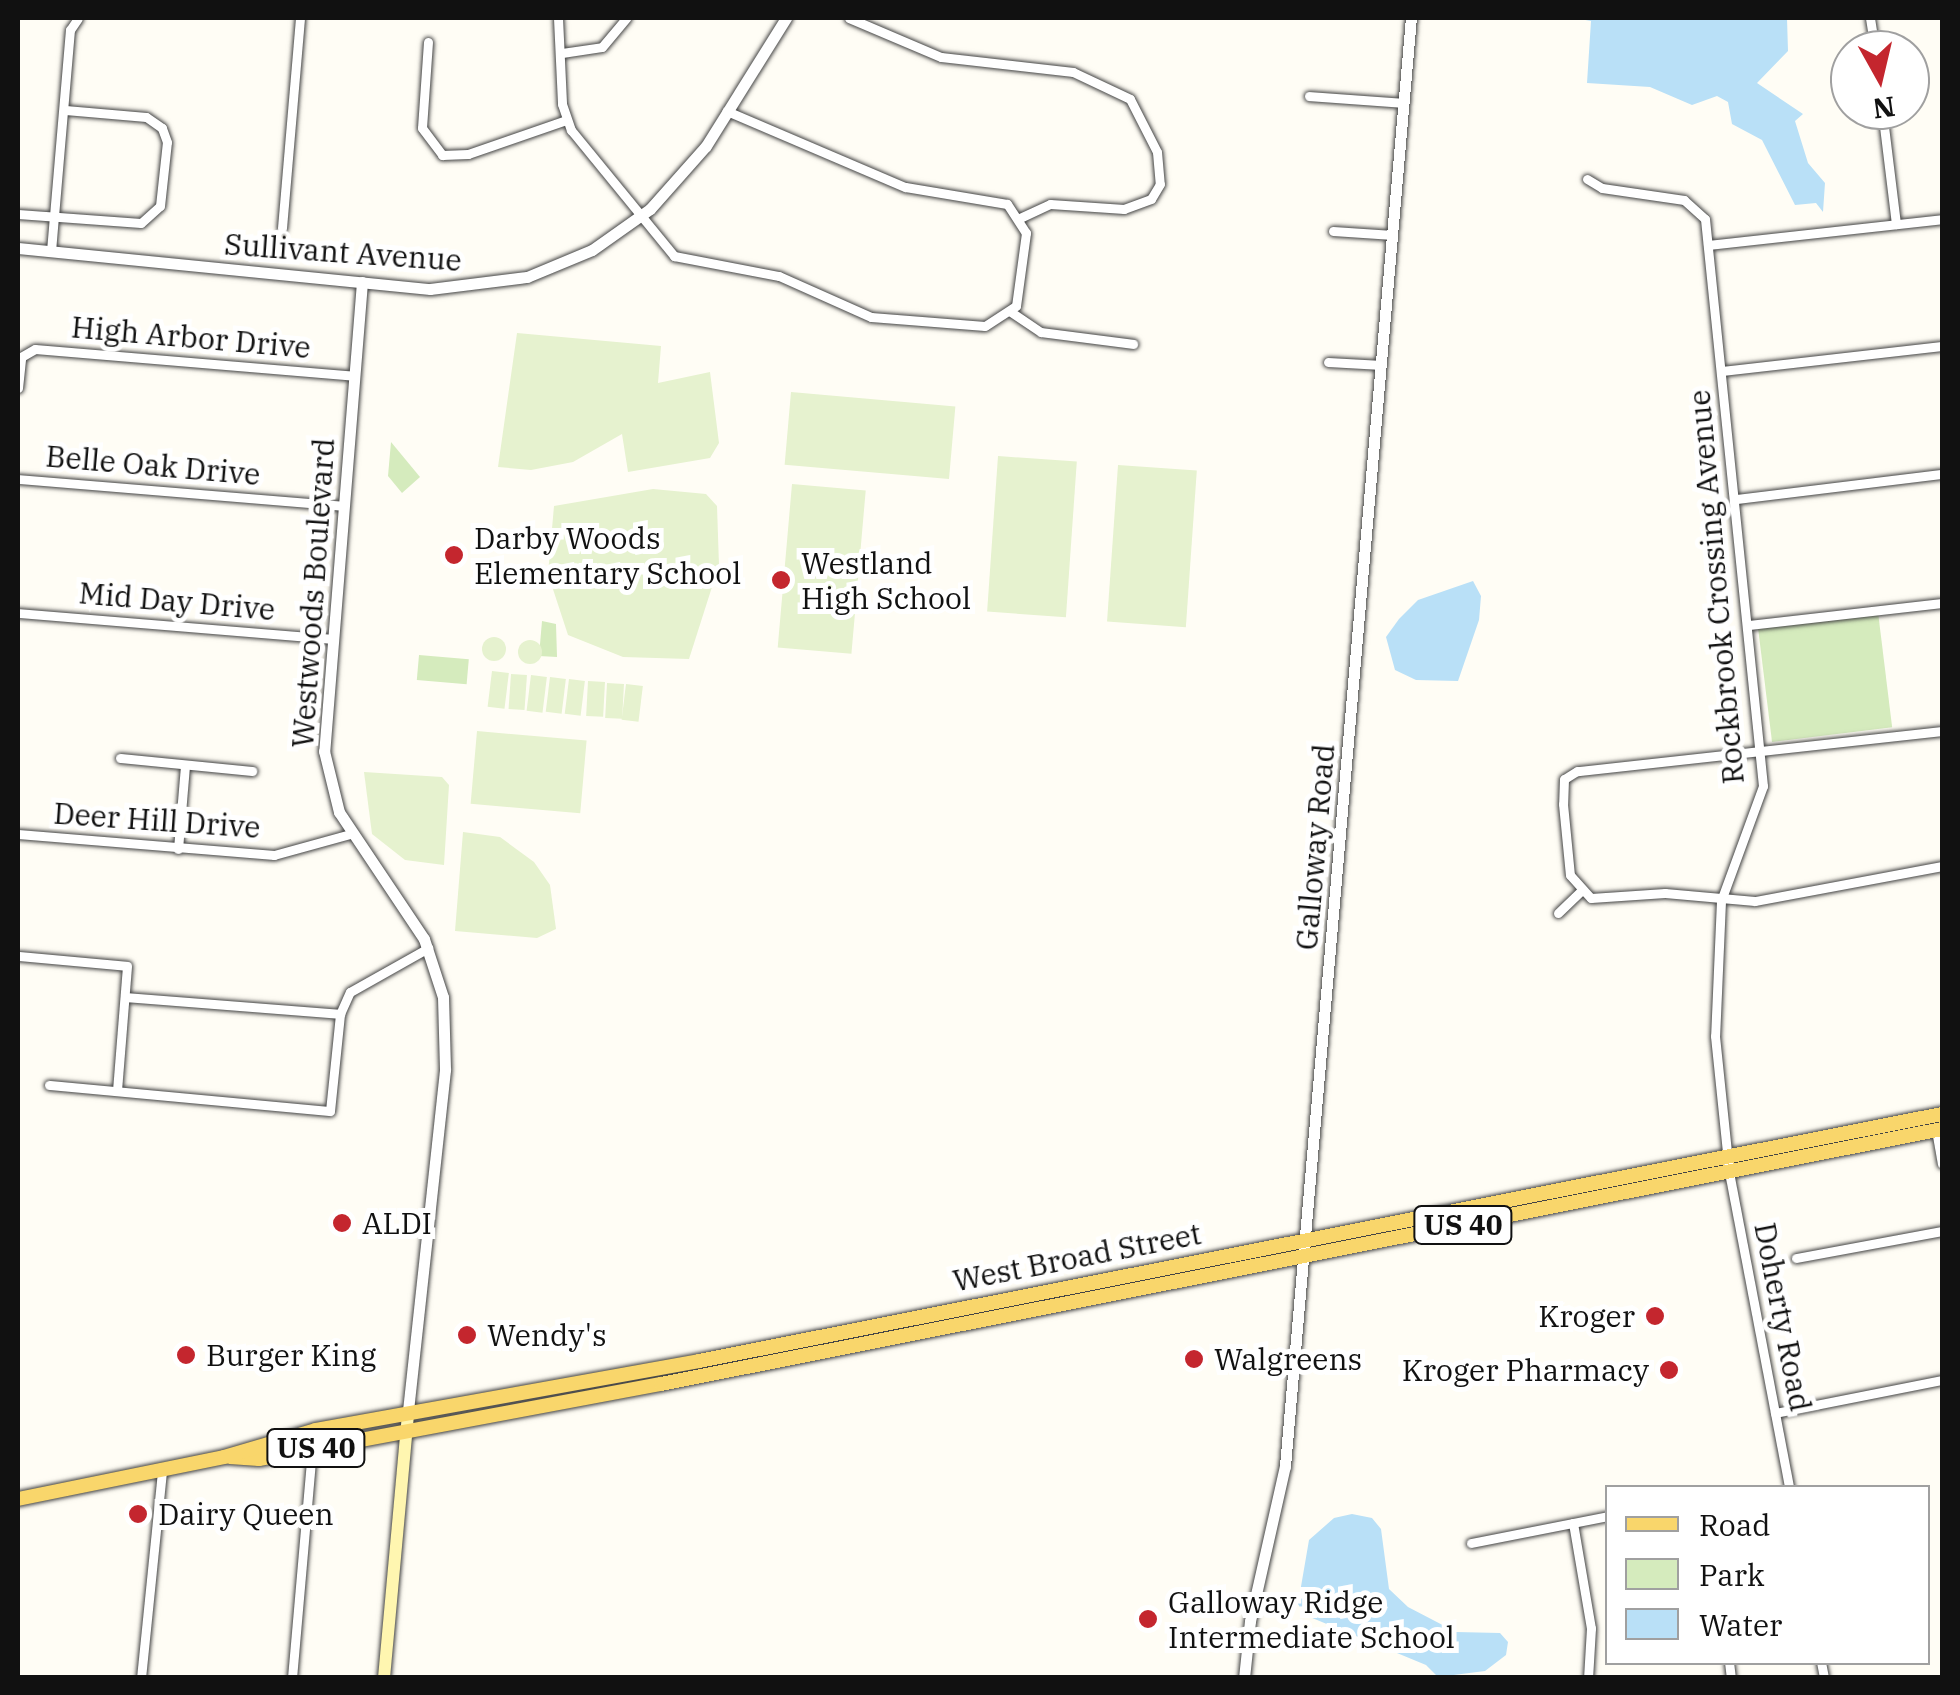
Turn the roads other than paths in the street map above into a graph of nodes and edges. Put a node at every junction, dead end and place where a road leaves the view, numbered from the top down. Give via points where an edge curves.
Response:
1 (78, 18) edge
2 (300, 18) edge
3 (558, 18) edge
4 (626, 18) edge
5 (786, 18) edge
6 (849, 18) edge
7 (1411, 18) edge
8 (428, 42) dead end
9 (562, 52) junction
10 (1309, 96) dead end
11 (1404, 103) junction
12 (65, 110) junction
13 (727, 111) junction
14 (566, 120) junction
15 (1884, 130) edge
16 (1588, 179) dead end
17 (18, 214) edge
18 (54, 216) junction
19 (1020, 218) junction
20 (1942, 218) edge
21 (639, 219) junction
22 (1896, 224) junction
23 (282, 228) dead end
24 (1333, 230) dead end
25 (1393, 235) junction
26 (1708, 246) junction
27 (18, 248) edge
28 (50, 250) junction
29 (362, 282) junction
30 (1011, 312) junction
31 (1133, 344) dead end
32 (1942, 346) edge
33 (1328, 362) dead end
34 (1382, 365) junction
35 (1722, 371) junction
36 (354, 376) junction
37 (18, 388) edge
38 (1942, 474) edge
39 (18, 479) edge
40 (1737, 499) junction
41 (344, 506) junction
42 (1942, 603) edge
43 (18, 613) edge
44 (1750, 625) junction
45 (332, 639) junction
46 (1942, 731) edge
47 (1762, 750) junction
48 (120, 758) dead end
49 (186, 765) junction
50 (252, 771) dead end
51 (18, 834) edge
52 (350, 834) junction
53 (178, 848) junction
54 (1942, 866) edge
55 (1580, 892) junction
56 (1721, 901) junction
57 (1558, 913) dead end
58 (428, 948) junction
59 (18, 956) edge
60 (126, 997) junction
61 (340, 1014) junction
62 (50, 1084) dead end
63 (116, 1091) junction
64 (1942, 1114) edge
65 (1939, 1130) edge
66 (1727, 1156) junction
67 (1942, 1163) edge
68 (1729, 1172) junction
69 (1942, 1230) edge
70 (1304, 1240) junction
71 (1302, 1256) junction
72 (1796, 1258) dead end
73 (1942, 1380) edge
74 (408, 1413) junction
75 (1775, 1413) junction
76 (407, 1430) junction
77 (312, 1448) junction
78 (224, 1457) junction
79 (162, 1470) junction
80 (1788, 1485) edge
81 (18, 1499) edge
82 (1605, 1517) edge
83 (1573, 1524) junction
84 (1472, 1543) dead end
85 (141, 1678) edge
86 (292, 1678) edge
87 (384, 1678) edge
88 (1244, 1678) edge
89 (1588, 1678) edge

1 - 12 street via 70,30
2 - 23 street
3 - 9 street
4 - 9 street via 602,47
5 - 13 street, Sullivant Avenue
6 - 19 street via 942,57 1094,77 1130,99 1158,152 1160,184 1143,205 1050,204
7 - 11 street, Galloway Road
8 - 14 street via 422,128 442,155 468,154
9 - 14 street
10 - 11 street
11 - 25 street, Galloway Road
12 - 18 street
12 - 18 street via 155,122 167,142 163,191 154,215 141,223
13 - 19 street via 874,176 989,197
13 - 21 street, Sullivant Avenue via 686,171
14 - 21 street
15 - 22 street
16 - 26 street, Rockbrook Crossing Avenue via 1602,188 1692,205 1705,220
17 - 18 street
18 - 28 street
19 - 30 street via 1026,243 1022,286
20 - 22 street
21 - 29 street, Sullivant Avenue via 592,250 527,277 455,289
21 - 30 street via 683,260 779,276 855,314 967,326 993,324
22 - 26 street
24 - 25 street
25 - 34 street, Galloway Road
26 - 35 street, Rockbrook Crossing Avenue
27 - 28 street, Sullivant Avenue
28 - 29 street, Sullivant Avenue
29 - 36 street, Westwoods Boulevard
30 - 31 street via 1041,332
32 - 35 street
33 - 34 street
34 - 70 street, Galloway Road
35 - 40 street, Rockbrook Crossing Avenue
36 - 37 street, High Arbor Drive via 35,348 24,353
36 - 41 street, Westwoods Boulevard
38 - 40 street
39 - 41 street, Belle Oak Drive
40 - 44 street, Rockbrook Crossing Avenue
41 - 45 street, Westwoods Boulevard
42 - 44 street
43 - 45 street, Mid Day Drive
44 - 47 street, Rockbrook Crossing Avenue
45 - 52 street, Westwoods Boulevard via 324,752
46 - 47 street
47 - 55 street via 1577,771 1564,779 1570,875
47 - 56 street, Rockbrook Crossing Avenue via 1758,802
48 - 49 street
49 - 50 street
49 - 53 street
51 - 53 street, Deer Hill Drive
52 - 53 street, Deer Hill Drive via 274,854
52 - 58 street, Westwoods Boulevard
54 - 56 street via 1755,901
55 - 56 street via 1590,898 1665,893
55 - 57 street
56 - 66 street, Rockbrook Crossing Avenue via 1715,1036
58 - 61 street via 361,980
58 - 74 street, Westwoods Boulevard via 446,1034
59 - 60 street via 127,966
60 - 61 street
60 - 63 street
61 - 63 street via 327,1112
62 - 63 street
64 - 66 main road, West Broad Street / US 40
65 - 67 street
65 - 68 main road, West Broad Street / US 40
66 - 68 street, Doherty Road
66 - 70 main road, West Broad Street / US 40
68 - 71 main road, West Broad Street / US 40
68 - 75 street, Doherty Road
69 - 72 street
70 - 71 street, Galloway Road
70 - 74 main road, West Broad Street / US 40
71 - 76 main road, West Broad Street / US 40
71 - 88 street, Galloway Road via 1285,1466 1250,1620
73 - 75 street
74 - 76 main road
74 - 78 main road, West Broad Street / US 40 via 254,1444
75 - 80 street, Doherty Road
76 - 77 main road, West Broad Street / US 40
76 - 87 main road
77 - 78 main road, West Broad Street / US 40
77 - 86 street
78 - 79 main road, West Broad Street / US 40
79 - 81 main road, West Broad Street / US 40
79 - 85 street
82 - 83 street
83 - 84 street
83 - 89 street via 1592,1628

